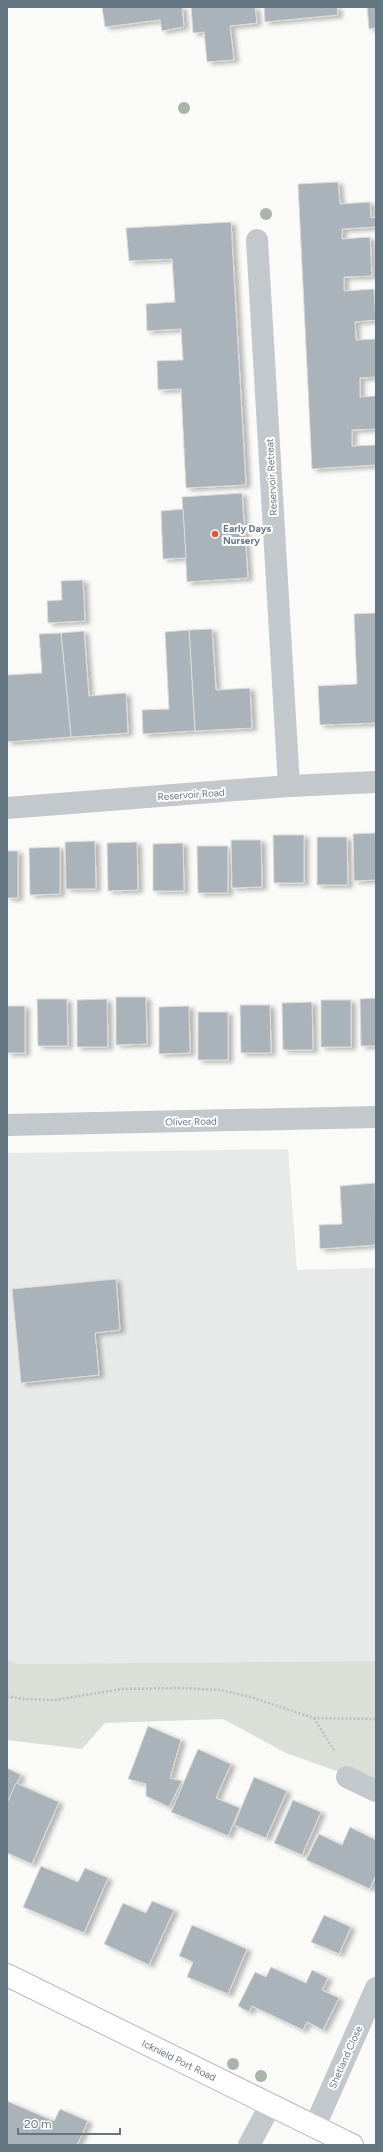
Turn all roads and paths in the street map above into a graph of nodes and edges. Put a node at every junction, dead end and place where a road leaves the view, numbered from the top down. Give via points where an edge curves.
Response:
1 (257, 240) dead end
2 (376, 782) edge
3 (289, 786) junction
4 (7, 808) edge
5 (376, 1117) edge
6 (7, 1125) edge
7 (7, 1696) edge
8 (314, 1718) junction
9 (376, 1718) edge
10 (348, 1777) joint
11 (376, 1791) edge
12 (7, 1975) edge
13 (376, 1988) edge
14 (271, 2104) junction
15 (315, 2126) junction
16 (249, 2145) edge
17 (352, 2145) edge

1 - 3 street, Reservoir Retreat
2 - 3 street, Reservoir Road
3 - 4 street, Reservoir Road
5 - 6 street, Oliver Road
7 - 8 path via 55,1700 122,1689 221,1690 250,1696
8 - 9 path
8 - 10 path via 335,1753 349,1759
10 - 11 street
12 - 14 main road, Icknield Port Road
13 - 15 street, Shetland Close
14 - 15 main road, Icknield Port Road
14 - 16 street
15 - 17 main road, Icknield Port Road

